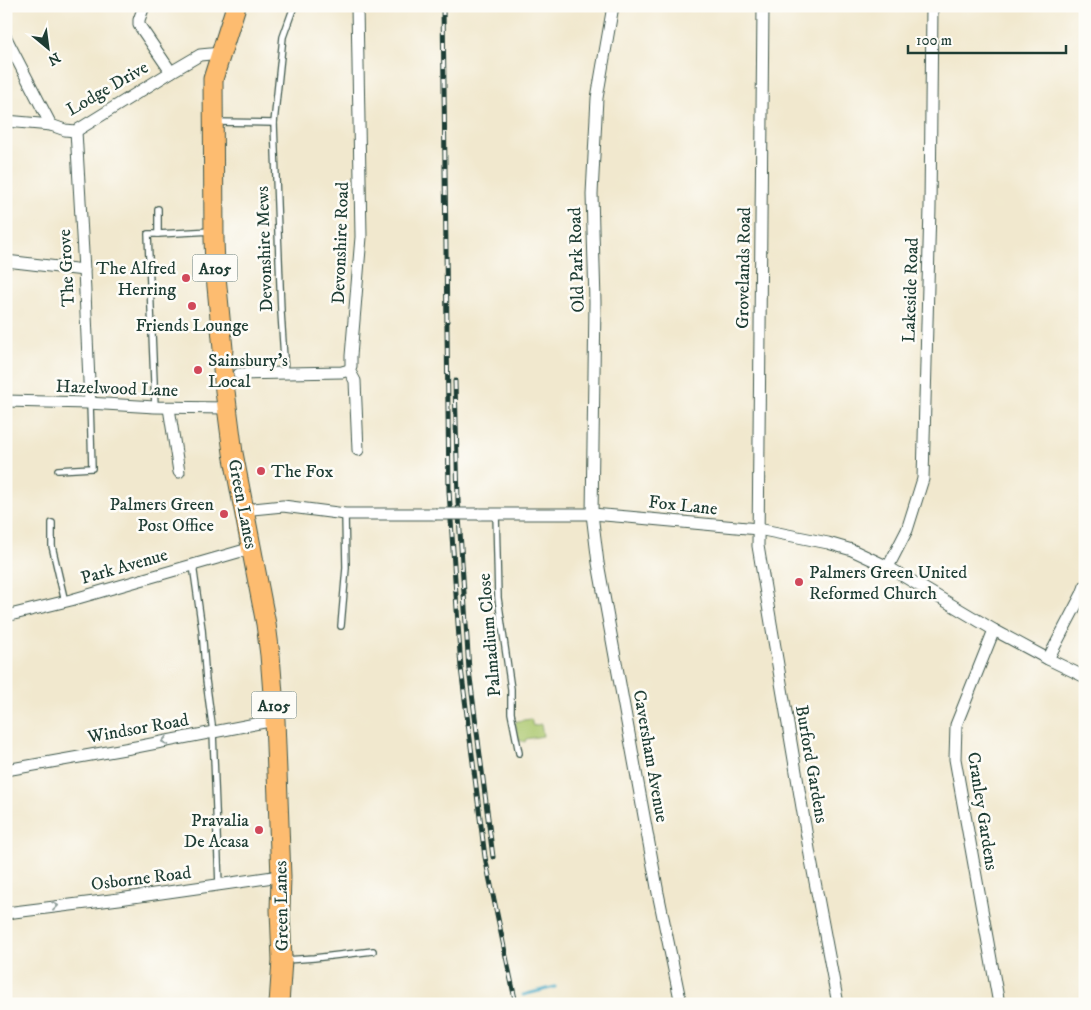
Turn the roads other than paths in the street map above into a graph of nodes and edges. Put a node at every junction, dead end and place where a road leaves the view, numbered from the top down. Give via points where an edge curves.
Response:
1 (236, 6) edge
2 (357, 6) edge
3 (613, 6) edge
4 (763, 6) edge
5 (932, 6) edge
6 (144, 9) edge
7 (293, 10) dead end
8 (6, 38) edge
9 (221, 53) junction
10 (171, 72) junction
11 (6, 121) edge
12 (214, 122) junction
13 (274, 123) junction
14 (51, 125) junction
15 (76, 131) junction
16 (158, 209) dead end
17 (214, 232) junction
18 (158, 234) junction
19 (6, 261) edge
20 (84, 270) junction
21 (349, 370) junction
22 (239, 374) dead end
23 (285, 374) junction
24 (6, 401) edge
25 (90, 403) junction
26 (155, 408) junction
27 (169, 408) junction
28 (227, 408) junction
29 (358, 450) dead end
30 (58, 470) dead end
31 (179, 472) dead end
32 (244, 510) junction
33 (345, 514) junction
34 (491, 514) junction
35 (592, 514) junction
36 (52, 523) dead end
37 (758, 530) junction
38 (252, 548) junction
39 (193, 565) junction
40 (888, 567) junction
41 (1085, 586) edge
42 (65, 602) junction
43 (6, 616) edge
44 (341, 626) dead end
45 (994, 630) junction
46 (1048, 659) junction
47 (1085, 677) edge
48 (275, 720) junction
49 (213, 732) junction
50 (519, 753) dead end
51 (6, 770) edge
52 (281, 877) junction
53 (219, 885) junction
54 (6, 912) edge
55 (373, 951) dead end
56 (282, 960) junction
57 (279, 1004) edge
58 (681, 1004) edge
59 (838, 1004) edge
60 (999, 1004) edge

1 - 9 main road, Green Lanes / A105
2 - 21 street, Devonshire Road via 361,237
3 - 35 street, Old Park Road via 597,98 592,194 595,302
4 - 37 street, Grovelands Road
5 - 40 street, Lakeside Road via 923,479 907,530
6 - 10 street via 139,25
7 - 13 lane, Devonshire Mews via 283,37
8 - 14 street
9 - 10 street, Lodge Drive via 200,55
9 - 12 main road, Green Lanes / A105 via 214,79
10 - 15 street, Lodge Drive
11 - 14 street, Lodge Drive
12 - 13 lane
12 - 17 main road, Green Lanes / A105
13 - 23 lane, Devonshire Mews
14 - 15 street, Lodge Drive
15 - 20 street, The Grove
16 - 18 lane
17 - 18 lane
17 - 28 main road, Green Lanes / A105
18 - 26 lane via 148,234
19 - 20 street
20 - 25 street, The Grove
21 - 23 street
21 - 29 street via 355,381
22 - 23 street
24 - 25 street, Hazelwood Lane
25 - 26 street, Hazelwood Lane
25 - 30 lane via 92,468
26 - 27 street, Hazelwood Lane
27 - 28 street, Hazelwood Lane
27 - 31 street
28 - 32 main road, Green Lanes / A105
32 - 33 street, Fox Lane via 283,506
32 - 38 main road, Green Lanes / A105
33 - 34 street, Fox Lane, bridge
33 - 44 lane via 346,568
34 - 35 street, Fox Lane
34 - 50 lane, Palmadium Close via 498,598
35 - 37 street, Fox Lane
35 - 58 street, Caversham Avenue via 601,580
36 - 42 lane via 52,546
37 - 40 street, Fox Lane via 852,550
37 - 59 street, Burford Gardens via 758,546 810,855
38 - 39 street, Park Avenue
38 - 48 main road, Green Lanes / A105 via 266,624
39 - 42 street, Park Avenue
39 - 49 lane
40 - 45 street, Fox Lane
41 - 46 street
42 - 43 street, Park Avenue
45 - 46 street, Fox Lane
45 - 60 street, Cranley Gardens via 956,725 955,759
46 - 47 street, Fox Lane
48 - 49 street, Windsor Road
48 - 52 main road, Green Lanes / A105
49 -> 51 street, Windsor Road
49 - 53 lane
52 - 53 street, Osborne Road
52 - 56 main road, Green Lanes / A105
54 -> 53 street, Osborne Road
55 - 56 lane
56 - 57 main road, Green Lanes / A105

